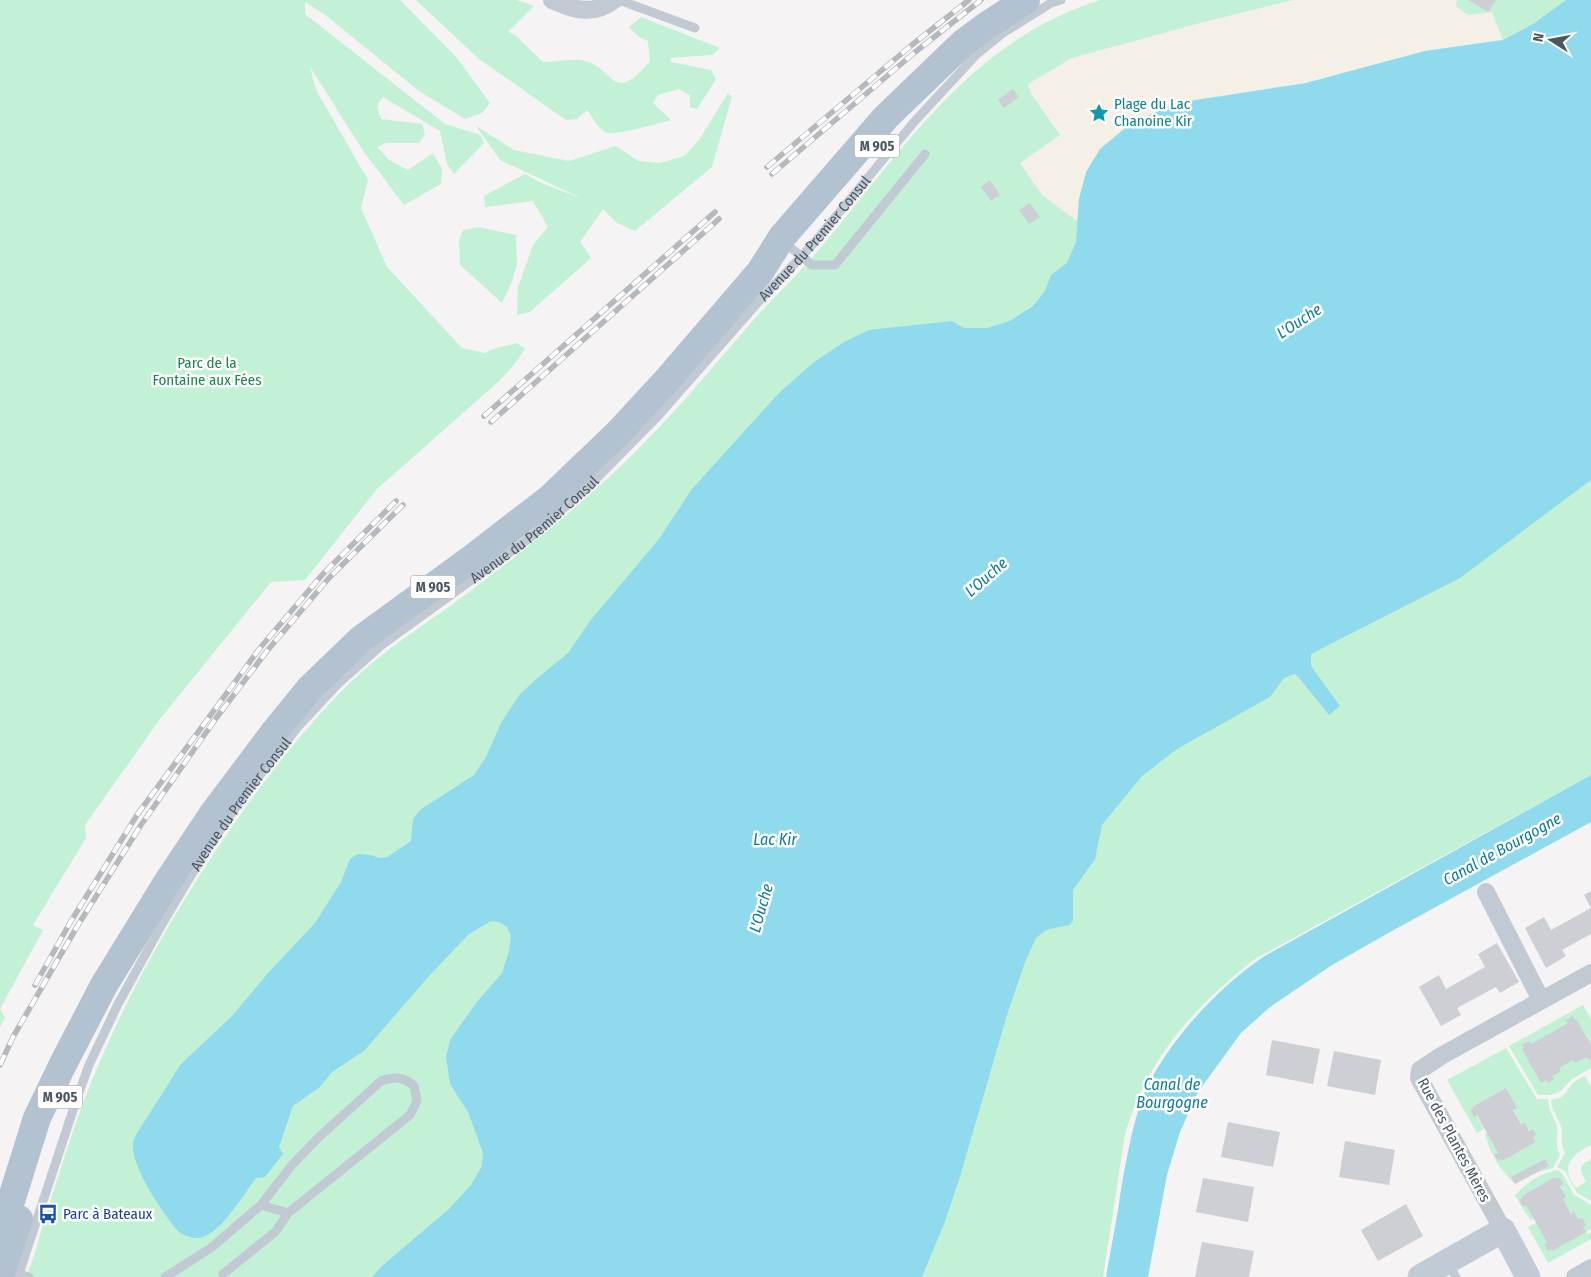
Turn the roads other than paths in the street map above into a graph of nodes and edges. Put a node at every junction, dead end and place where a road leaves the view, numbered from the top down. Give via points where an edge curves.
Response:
1 (552, 0) edge
2 (614, 0) edge
3 (619, 0) edge
4 (1026, 0) edge
5 (1061, 0) edge
6 (578, 5) edge
7 (695, 28) dead end
8 (925, 154) dead end
9 (793, 244) junction
10 (1486, 892) dead end
11 (137, 934) junction
12 (1591, 973) edge
13 (1542, 1000) junction
14 (21, 1166) junction
15 (261, 1205) junction
16 (288, 1213) junction
17 (1503, 1230) junction
18 (0, 1236) edge
19 (1591, 1268) edge
20 (1452, 1269) edge
21 (10, 1274) edge
22 (223, 1274) dead end
23 (29, 1277) edge
24 (165, 1277) edge
25 (1420, 1277) edge
26 (1528, 1277) edge
27 (1574, 1277) edge

1 - 6 street
2 - 6 street via 591,11
3 - 7 lane
4 - 9 main road, Avenue du Premier Consul / M 905 via 963,43 886,117
5 - 9 lane, Avenue du Premier Consul / M 905 via 1003,33 977,54 914,122 813,244
8 - 9 lane via 836,265 812,265
9 - 11 main road, Avenue du Premier Consul / M 905 via 763,268 619,432 549,499 361,639 310,688 212,815
9 - 21 lane, Avenue du Premier Consul / M 905 via 756,305 658,416 589,486 531,537 357,665 297,728 252,786 205,852 171,908 95,1052
10 - 13 street
11 - 14 main road, Avenue du Premier Consul / M 905 via 104,985 50,1091
11 - 21 main road, Avenue du Premier Consul / M 905 via 60,1095 46,1132
12 - 13 street, Rue des Plantes Mères
13 - 17 street, Rue des Plantes Mères via 1422,1068 1418,1074
14 - 18 main road, Avenue du Premier Consul / M 905
14 - 21 main road, Avenue du Premier Consul / M 905 via 21,1188 2,1250
15 - 16 lane
15 - 16 lane via 319,1137 381,1081 398,1078 414,1086 418,1101 410,1115
15 - 24 lane via 212,1248
16 - 22 lane via 275,1232
17 - 20 street
17 - 26 street, Rue des Plantes Mères
19 - 27 street
20 - 25 street
21 - 23 lane

